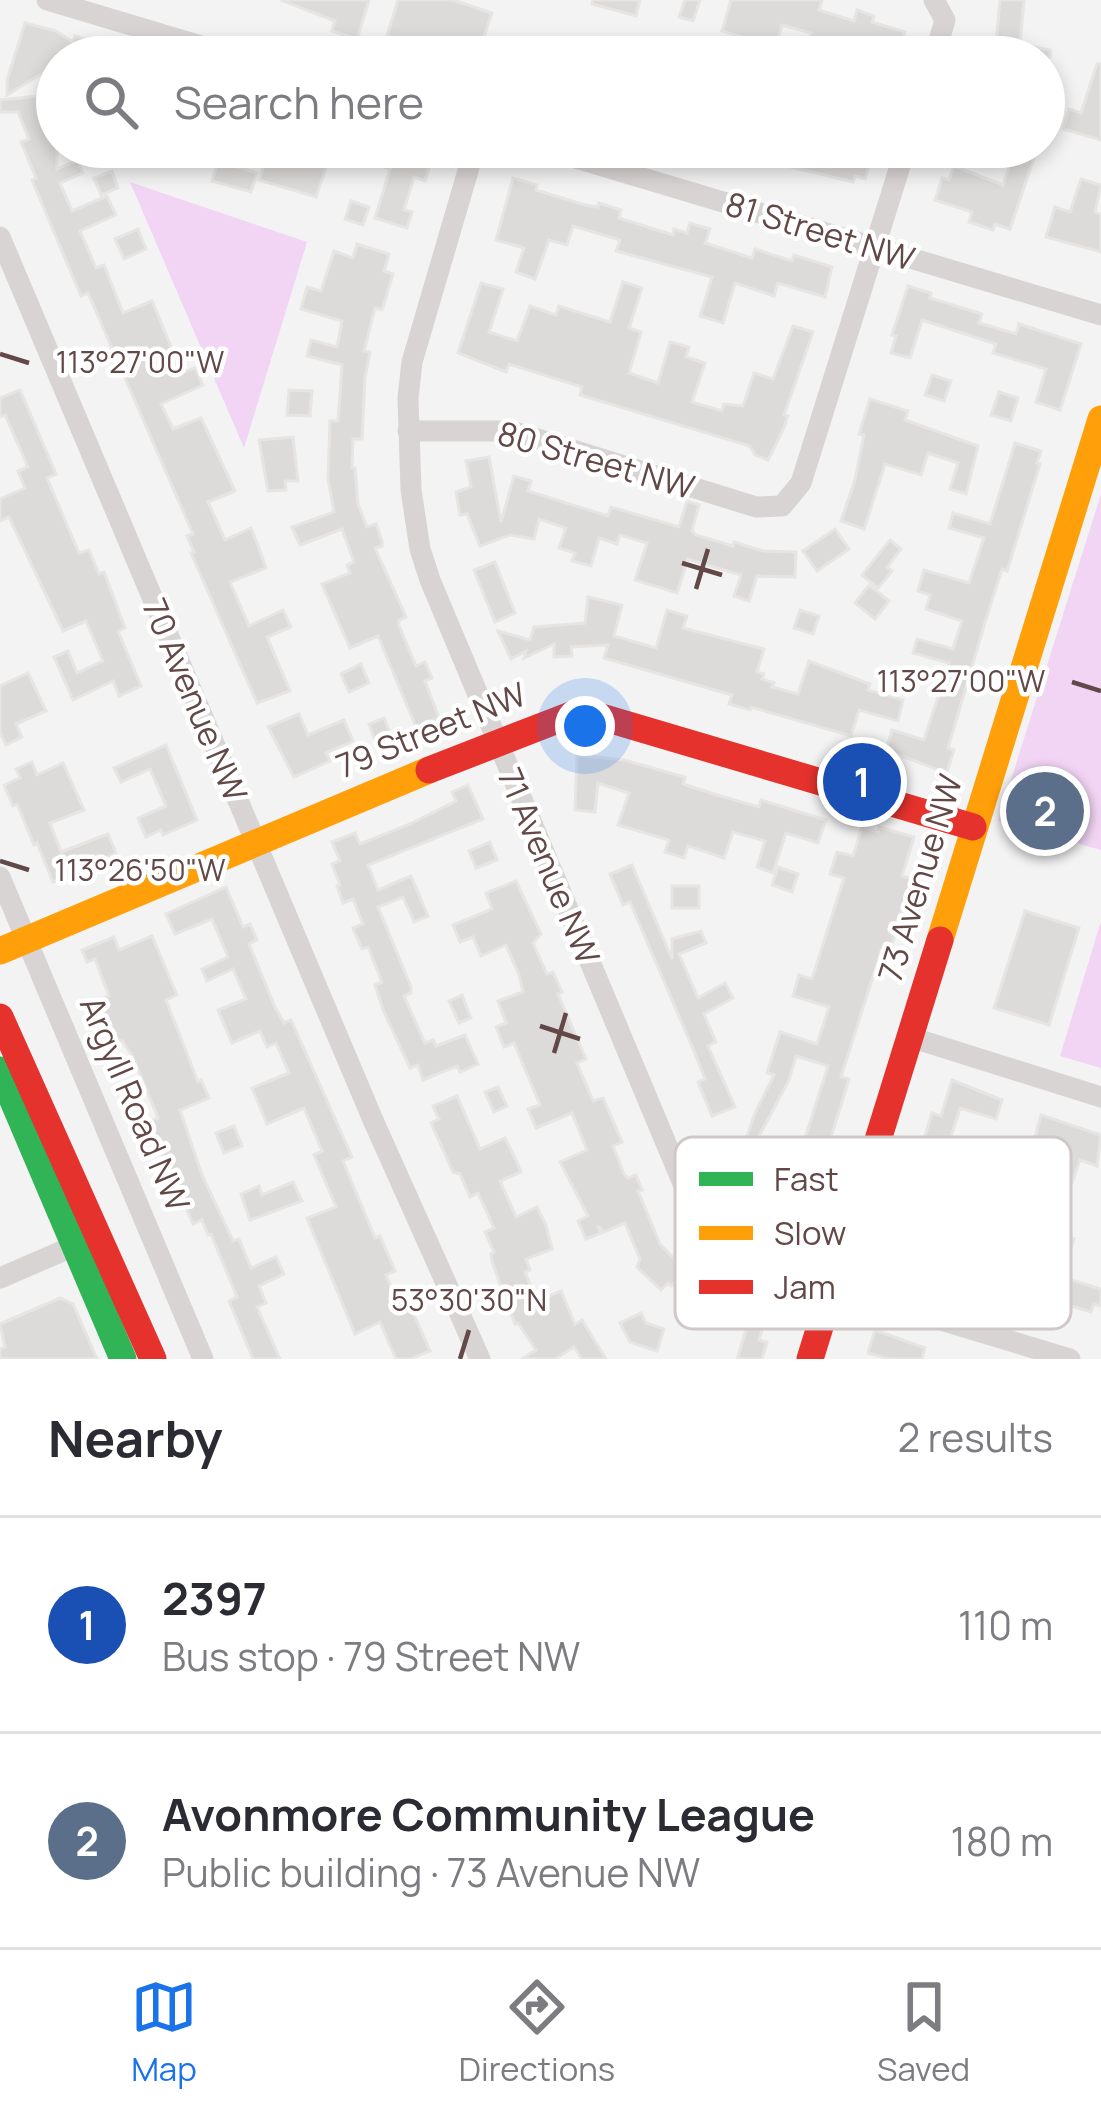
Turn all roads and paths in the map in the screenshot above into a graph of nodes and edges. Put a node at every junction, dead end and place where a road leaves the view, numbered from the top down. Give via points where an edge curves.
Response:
1 (47, 0) edge
2 (936, 2) edge
3 (168, 36) edge
4 (940, 36) edge
5 (469, 168) edge
6 (610, 168) edge
7 (899, 168) edge
8 (0, 237) edge
9 (875, 247) junction
10 (1101, 315) edge
11 (1101, 418) edge
12 (408, 431) junction
13 (498, 742) junction
14 (973, 827) junction
15 (254, 842) junction
16 (0, 877) edge
17 (27, 940) junction
18 (0, 951) edge
19 (0, 1017) edge
20 (910, 1037) junction
21 (0, 1070) edge
22 (1101, 1097) edge
23 (879, 1137) edge
24 (675, 1164) edge
25 (86, 1241) junction
26 (0, 1278) edge
27 (819, 1329) edge
28 (968, 1329) edge
29 (123, 1359) edge
30 (153, 1359) edge
31 (203, 1359) edge
32 (480, 1359) edge
33 (810, 1359) edge
34 (1070, 1359) edge

1 - 3 street
2 - 4 street via 945,20
5 - 12 street, 71 Avenue NW via 420,328
6 - 9 street, 81 Street NW
7 - 9 street
8 - 15 street, 70 Avenue NW
9 - 10 street, 81 Street NW
9 - 12 street, 80 Street NW via 801,483 782,506 756,507 512,431
11 - 14 street, 73 Avenue NW
12 - 13 street, 71 Avenue NW via 421,549
13 - 14 street, 79 Street NW via 581,711
13 - 15 street, 79 Street NW
13 - 24 street, 71 Avenue NW
14 - 20 street, 73 Avenue NW
15 - 17 street, 79 Street NW
15 - 32 street, 70 Avenue NW
16 - 17 street, Argyll Road NW
17 - 18 street, 79 Street NW
17 - 31 street, Argyll Road NW
19 - 25 street
20 - 22 street
20 - 23 street, 73 Avenue NW
21 - 25 street
25 - 26 street
25 - 29 street
25 - 30 street
27 - 33 street, 73 Avenue NW
28 - 34 street

